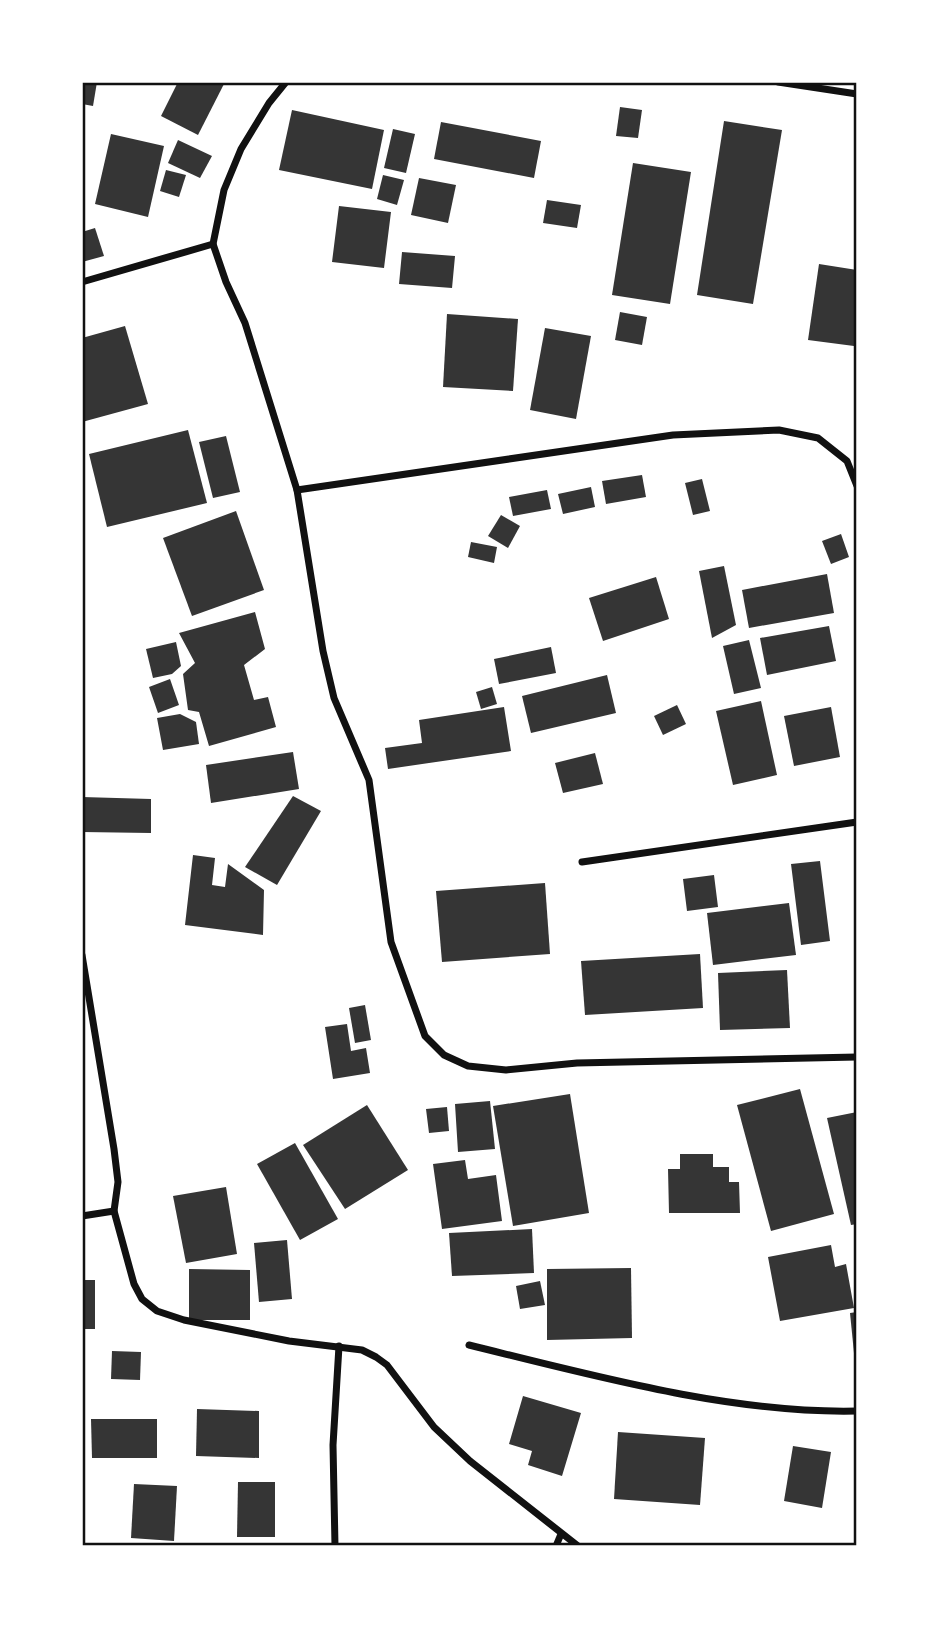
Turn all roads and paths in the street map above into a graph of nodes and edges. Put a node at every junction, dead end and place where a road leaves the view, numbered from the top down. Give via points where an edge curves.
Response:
1 (286, 82) edge
2 (778, 82) edge
3 (857, 94) edge
4 (213, 244) junction
5 (82, 282) edge
6 (857, 486) edge
7 (297, 489) junction
8 (857, 822) edge
9 (582, 862) dead end
10 (82, 956) edge
11 (857, 1057) edge
12 (114, 1211) junction
13 (82, 1216) edge
14 (469, 1345) dead end
15 (339, 1346) junction
16 (857, 1411) edge
17 (561, 1534) junction
18 (335, 1546) edge
19 (556, 1546) edge
20 (578, 1546) edge

1 - 4 street via 241,149 224,190
2 - 3 street
4 - 5 street
4 - 7 street via 245,323
6 - 7 street via 848,461 818,438 779,430 673,435
7 - 11 street via 334,698 369,780 391,942 425,1036 444,1055 468,1066 506,1069 577,1063
8 - 9 street
10 - 12 street via 116,1160
12 - 13 street
12 - 15 street via 134,1284 157,1311 184,1320
14 - 16 street via 721,1399 828,1412
15 - 17 street via 362,1350 387,1365 461,1453
15 - 18 street via 332,1446
17 - 19 street
17 - 20 street

